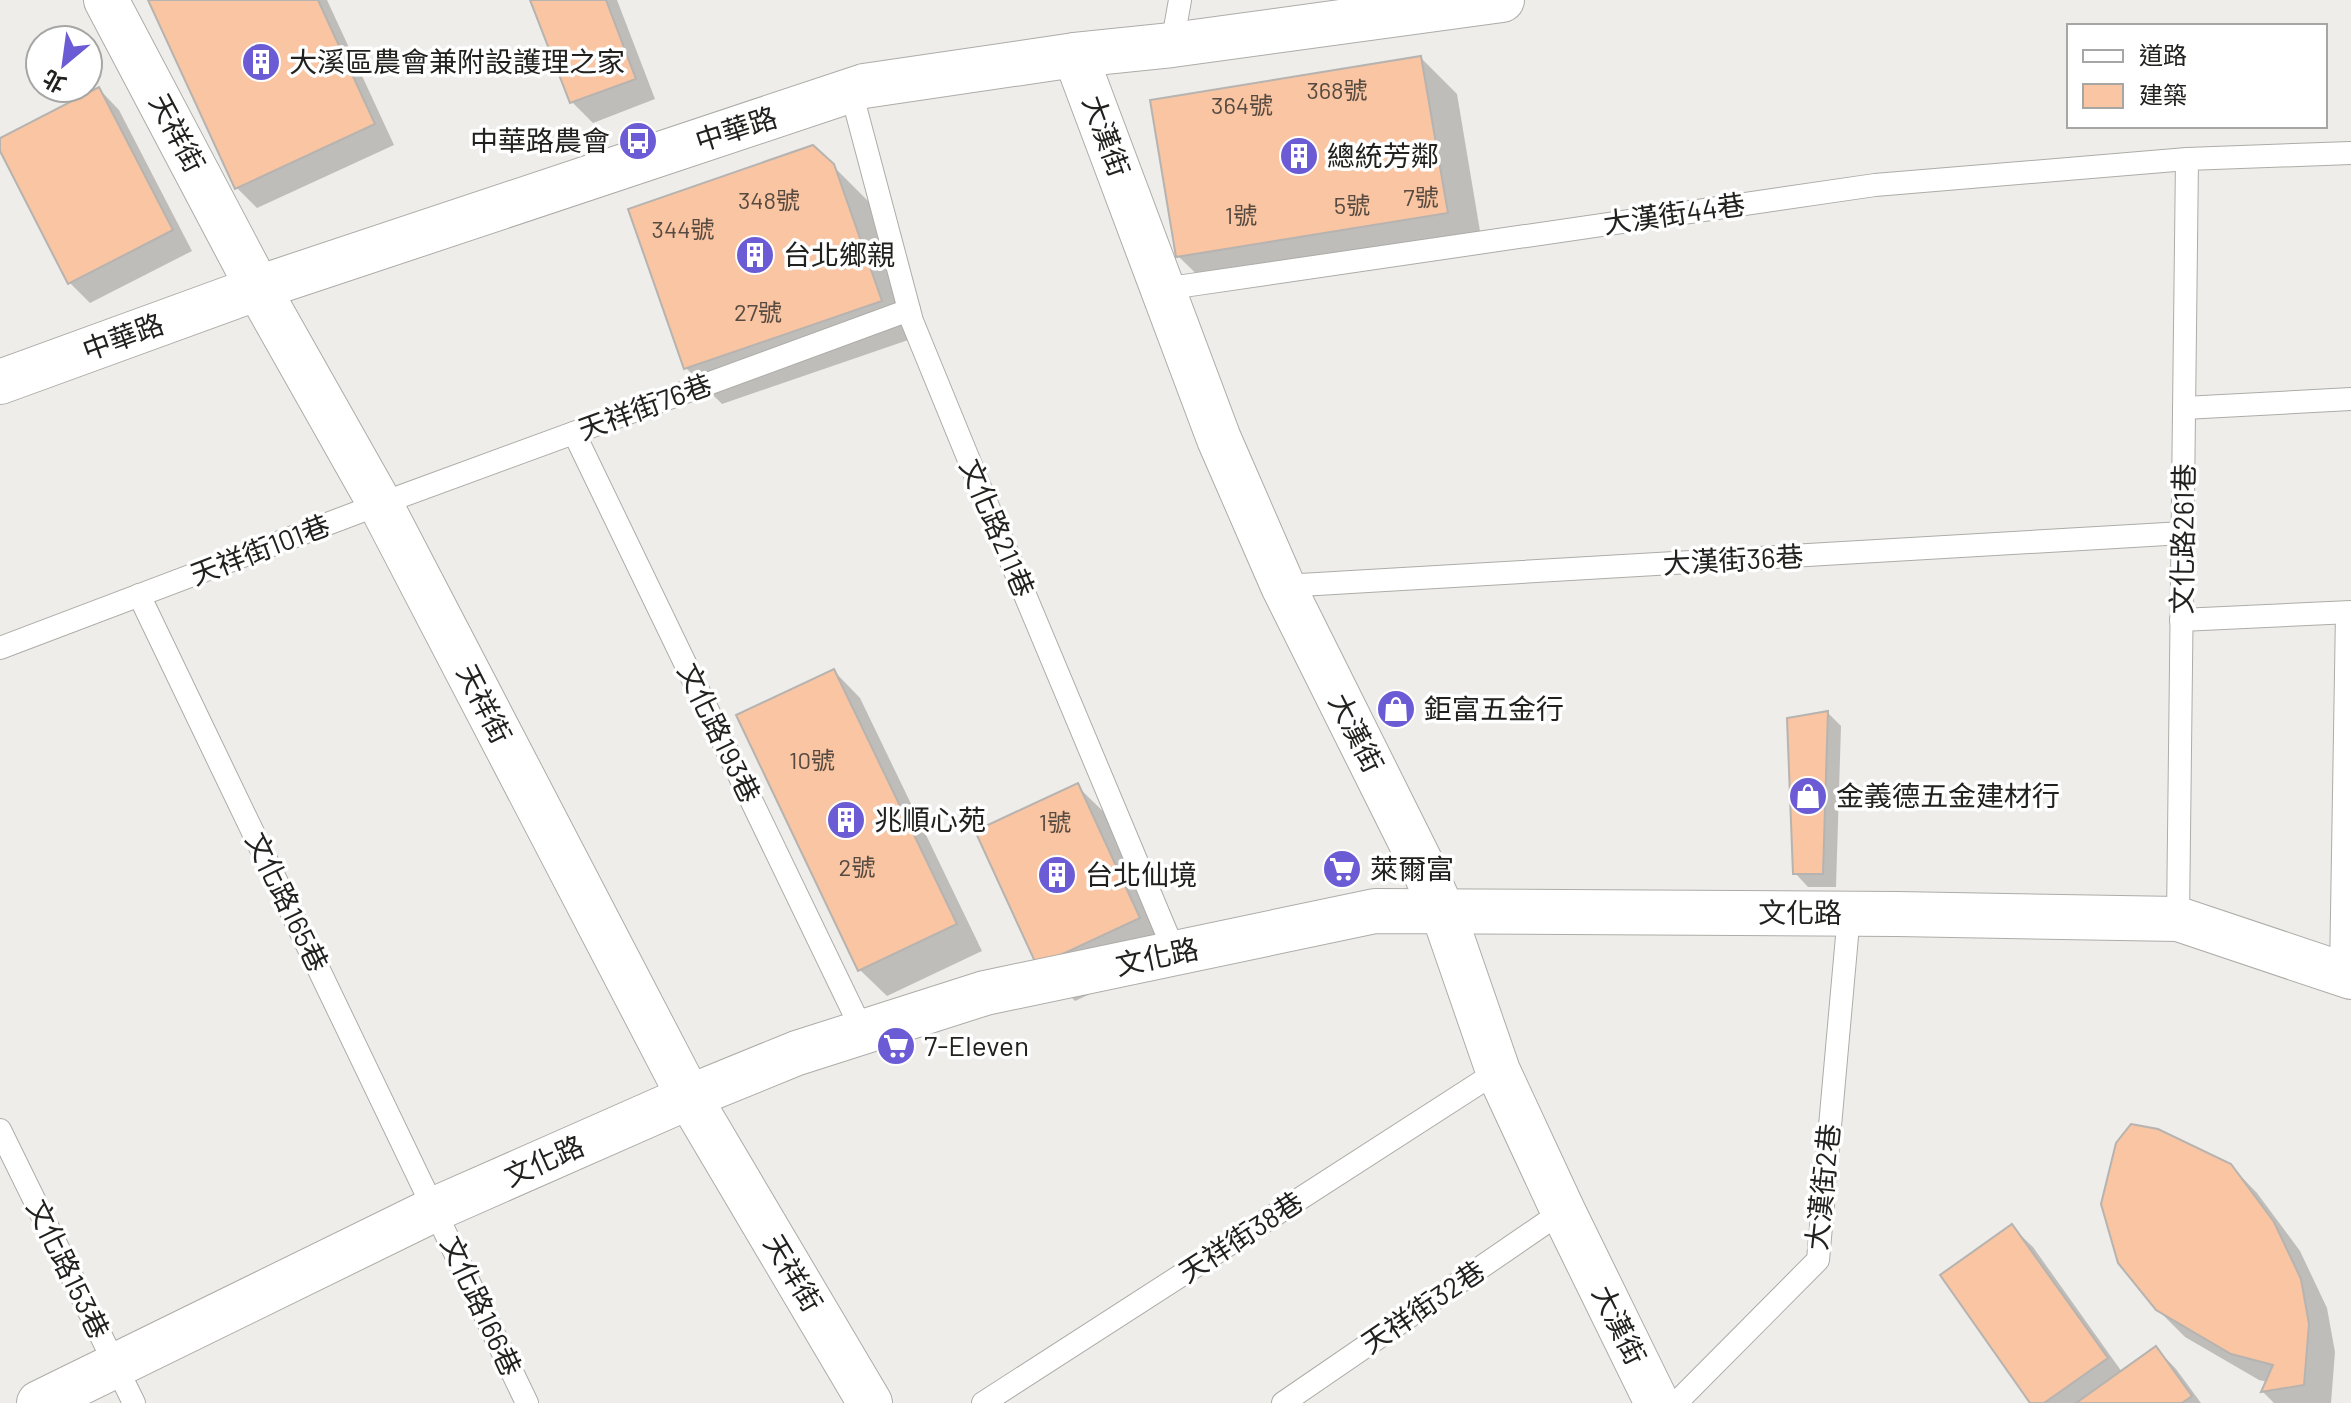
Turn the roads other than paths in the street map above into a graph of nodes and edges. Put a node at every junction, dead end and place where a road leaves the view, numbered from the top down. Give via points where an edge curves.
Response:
1 (106, 0) edge
2 (1180, 0) edge
3 (1502, 0) edge
4 (1172, 45) junction
5 (1075, 55) junction
6 (851, 91) junction
7 (2351, 153) edge
8 (2187, 159) junction
9 (258, 288) junction
10 (1163, 289) junction
11 (909, 310) junction
12 (0, 382) edge
13 (2351, 399) edge
14 (2184, 408) junction
15 (574, 433) junction
16 (380, 504) junction
17 (2183, 533) junction
18 (1283, 586) junction
19 (139, 595) junction
20 (2349, 612) edge
21 (2181, 620) junction
22 (0, 648) edge
23 (1443, 912) junction
24 (1849, 914) junction
25 (2178, 919) junction
26 (1175, 953) junction
27 (2346, 976) edge
28 (863, 1032) junction
29 (1498, 1071) junction
30 (689, 1097) junction
31 (0, 1130) edge
32 (435, 1209) junction
33 (1563, 1211) junction
34 (125, 1384) edge
35 (39, 1403) edge
36 (527, 1403) edge
37 (870, 1403) edge
38 (983, 1403) edge
39 (1283, 1403) edge
40 (1657, 1403) edge
41 (1676, 1403) edge

1 - 9 street, 天祥街
2 - 4 lane
3 - 4 street, 中華路
4 - 5 street, 中華路
5 - 6 street, 中華路
5 - 10 street, 大漢街
6 - 9 street, 中華路
6 - 11 lane, 文化路211巷
7 - 8 lane, 大漢街44巷
8 - 10 lane, 大漢街44巷 via 1875,185
8 - 14 lane, 文化路261巷
9 - 12 street, 中華路
9 - 16 street, 天祥街
10 - 18 street, 大漢街 via 1219,439
11 - 15 lane, 天祥街76巷
11 - 26 lane, 文化路211巷
13 - 14 lane
14 - 17 lane, 文化路261巷
15 - 16 lane, 天祥街76巷
15 - 28 lane, 文化路193巷
16 - 19 lane, 天祥街101巷
16 - 30 street, 天祥街
17 - 18 lane, 大漢街36巷
17 - 21 lane, 文化路261巷
18 - 23 street, 大漢街
19 - 22 lane, 天祥街101巷
19 - 32 lane, 文化路165巷
20 - 21 lane
20 - 27 lane
21 - 25 lane, 文化路261巷
23 - 24 street, 文化路
23 - 26 street, 文化路 via 1375,911
23 - 29 street, 大漢街
24 - 25 street, 文化路
24 - 41 lane, 大漢街2巷 via 1818,1260
25 - 27 street, 文化路
26 - 28 street, 文化路 via 985,993
28 - 30 street, 文化路
29 - 33 street, 大漢街
29 - 38 lane, 天祥街38巷
30 - 32 street, 文化路
30 - 37 street, 天祥街
31 - 34 lane, 文化路153巷
32 - 34 street, 文化路
32 - 36 lane, 文化路166巷
33 - 39 lane, 天祥街32巷
33 - 40 street, 大漢街
34 - 35 street, 文化路

